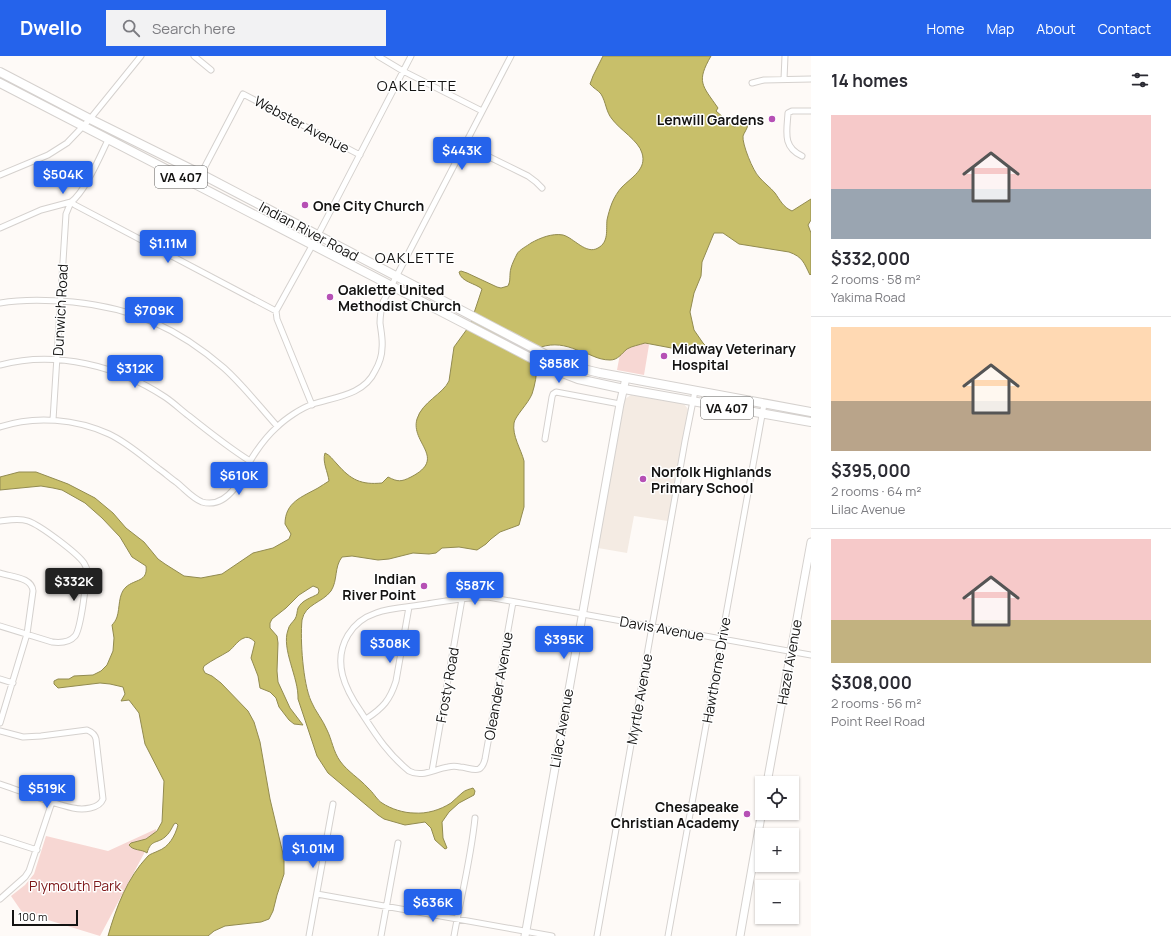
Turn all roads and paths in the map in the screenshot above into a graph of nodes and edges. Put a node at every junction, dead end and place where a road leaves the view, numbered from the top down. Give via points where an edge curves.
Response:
1 (142, 56) edge
2 (194, 56) edge
3 (378, 56) edge
4 (411, 56) edge
5 (511, 56) edge
6 (785, 56) edge
7 (211, 70) dead end
8 (403, 71) junction
9 (0, 72) edge
10 (784, 79) junction
11 (811, 79) edge
12 (0, 83) edge
13 (752, 83) dead end
14 (482, 111) junction
15 (811, 111) edge
16 (90, 119) junction
17 (82, 127) junction
18 (108, 140) junction
19 (465, 145) junction
20 (360, 155) junction
21 (802, 156) dead end
22 (201, 174) junction
23 (0, 175) edge
24 (542, 188) dead end
25 (71, 202) junction
26 (0, 228) edge
27 (318, 236) junction
28 (313, 245) junction
29 (395, 276) junction
30 (391, 286) junction
31 (60, 301) junction
32 (0, 303) edge
33 (276, 311) junction
34 (57, 360) junction
35 (0, 365) edge
36 (626, 378) junction
37 (624, 389) junction
38 (695, 391) junction
39 (693, 401) junction
40 (620, 404) junction
41 (764, 404) junction
42 (312, 405) junction
43 (811, 412) edge
44 (762, 414) junction
45 (53, 420) junction
46 (811, 422) edge
47 (277, 426) junction
48 (0, 428) edge
49 (545, 439) dead end
50 (250, 461) junction
51 (0, 521) edge
52 (811, 542) edge
53 (0, 573) edge
54 (462, 599) junction
55 (513, 602) junction
56 (409, 607) junction
57 (582, 614) junction
58 (0, 626) edge
59 (652, 626) junction
60 (27, 634) junction
61 (722, 639) junction
62 (791, 651) junction
63 (811, 655) edge
64 (0, 679) edge
65 (13, 683) junction
66 (366, 719) junction
67 (0, 723) edge
68 (0, 732) edge
69 (481, 768) joint
70 (432, 771) junction
71 (768, 776) edge
72 (0, 784) edge
73 (52, 802) junction
74 (333, 804) dead end
75 (474, 818) dead end
76 (760, 820) edge
77 (0, 838) edge
78 (398, 842) dead end
79 (37, 850) junction
80 (0, 890) edge
81 (8, 893) junction
82 (317, 894) junction
83 (0, 899) edge
84 (386, 906) junction
85 (457, 918) junction
86 (525, 934) edge
87 (310, 936) edge
88 (381, 936) edge
89 (454, 936) edge
90 (552, 936) edge
91 (597, 936) edge
92 (668, 936) edge
93 (740, 936) edge

1 - 16 street
2 - 7 street
3 - 8 street
4 - 8 street
5 - 14 street
6 - 10 street
8 - 14 street
8 - 20 street
9 - 16 main road, Indian River Road / VA 407
10 - 11 street
10 - 13 street
12 - 17 main road, Indian River Road / VA 407
14 - 19 street
15 - 21 street via 788,113 788,145
16 - 17 street
16 - 22 main road, Indian River Road / VA 407
17 - 18 main road, Indian River Road / VA 407
17 - 23 street via 55,151
18 - 25 street via 80,193
18 - 28 main road, Indian River Road / VA 407
19 - 24 street via 528,176
19 - 29 street
20 - 22 street, Webster Avenue via 244,94
20 - 27 street
22 - 27 main road, Indian River Road / VA 407
25 - 26 street via 41,210
25 - 31 street, Dunwich Road via 66,214
25 - 33 street
27 - 28 street
27 - 29 main road, Indian River Road / VA 407
28 - 30 main road, Indian River Road / VA 407
28 - 33 street
29 - 30 street
29 - 36 main road, Indian River Road / VA 407 via 566,364
30 - 37 main road, Indian River Road / VA 407 via 561,373
30 - 42 street via 382,302 381,357 374,373 367,382 353,391
31 - 32 street via 24,300
31 - 34 street, Dunwich Road
31 - 47 street via 100,305 127,312 178,334 225,369
33 - 42 street
34 - 35 street via 30,360
34 - 45 street, Dunwich Road
34 - 50 street via 101,367 143,384 169,400 230,449
36 - 37 street, Lilac Avenue
36 - 38 main road, Indian River Road / VA 407
37 - 39 main road, Indian River Road / VA 407
37 - 40 street, Lilac Avenue
38 - 39 street, Myrtle Avenue
38 - 41 main road, Indian River Road / VA 407
39 - 44 main road, Indian River Road / VA 407
39 - 59 street, Myrtle Avenue
40 - 49 street via 556,392 552,397
40 - 57 street, Lilac Avenue
41 - 43 main road, Indian River Road / VA 407
41 - 44 street, Hawthorne Drive
42 - 47 street
44 - 46 main road, Indian River Road / VA 407
44 - 61 street, Hawthorne Drive
45 - 48 street via 23,422
45 - 50 street via 95,428 126,443 194,498 207,503 218,502 230,494
47 - 50 street
51 - 60 street via 24,520 37,526 75,554 88,572 75,636 60,643
52 - 62 street, Hazel Avenue
53 - 60 street via 25,580 33,587
54 - 55 street, Davis Avenue via 488,597
54 - 56 street, Davis Avenue
54 - 70 street, Frosty Road
55 - 57 street, Davis Avenue
55 - 69 street, Oleander Avenue via 485,759
56 - 66 street via 393,690 387,702
56 - 66 street, Davis Avenue via 370,615 355,626 345,641 341,657 343,676 351,698
57 - 59 street, Davis Avenue
57 - 86 street, Lilac Avenue
58 - 60 street
59 - 61 street, Davis Avenue
59 - 91 street, Myrtle Avenue
60 - 65 street
61 - 62 street, Davis Avenue
61 - 92 street, Hawthorne Drive
62 - 63 street, Davis Avenue
62 - 71 street, Hazel Avenue
64 - 65 street
65 - 67 street
66 - 70 street, Davis Avenue via 387,750 409,771 418,774
68 - 73 street via 23,737 87,730 95,735 104,799 101,804 89,808 74,808
69 - 70 street, Davis Avenue via 450,767
72 - 73 street
73 - 79 street
74 - 82 street
75 - 85 street via 470,856
76 - 93 street
77 - 79 street
78 - 84 street
79 - 81 street via 25,877
80 - 81 street
81 - 83 street
82 - 84 street
82 - 87 street
84 - 85 street
84 - 88 street
85 - 86 street
85 - 89 street
86 - 90 street

